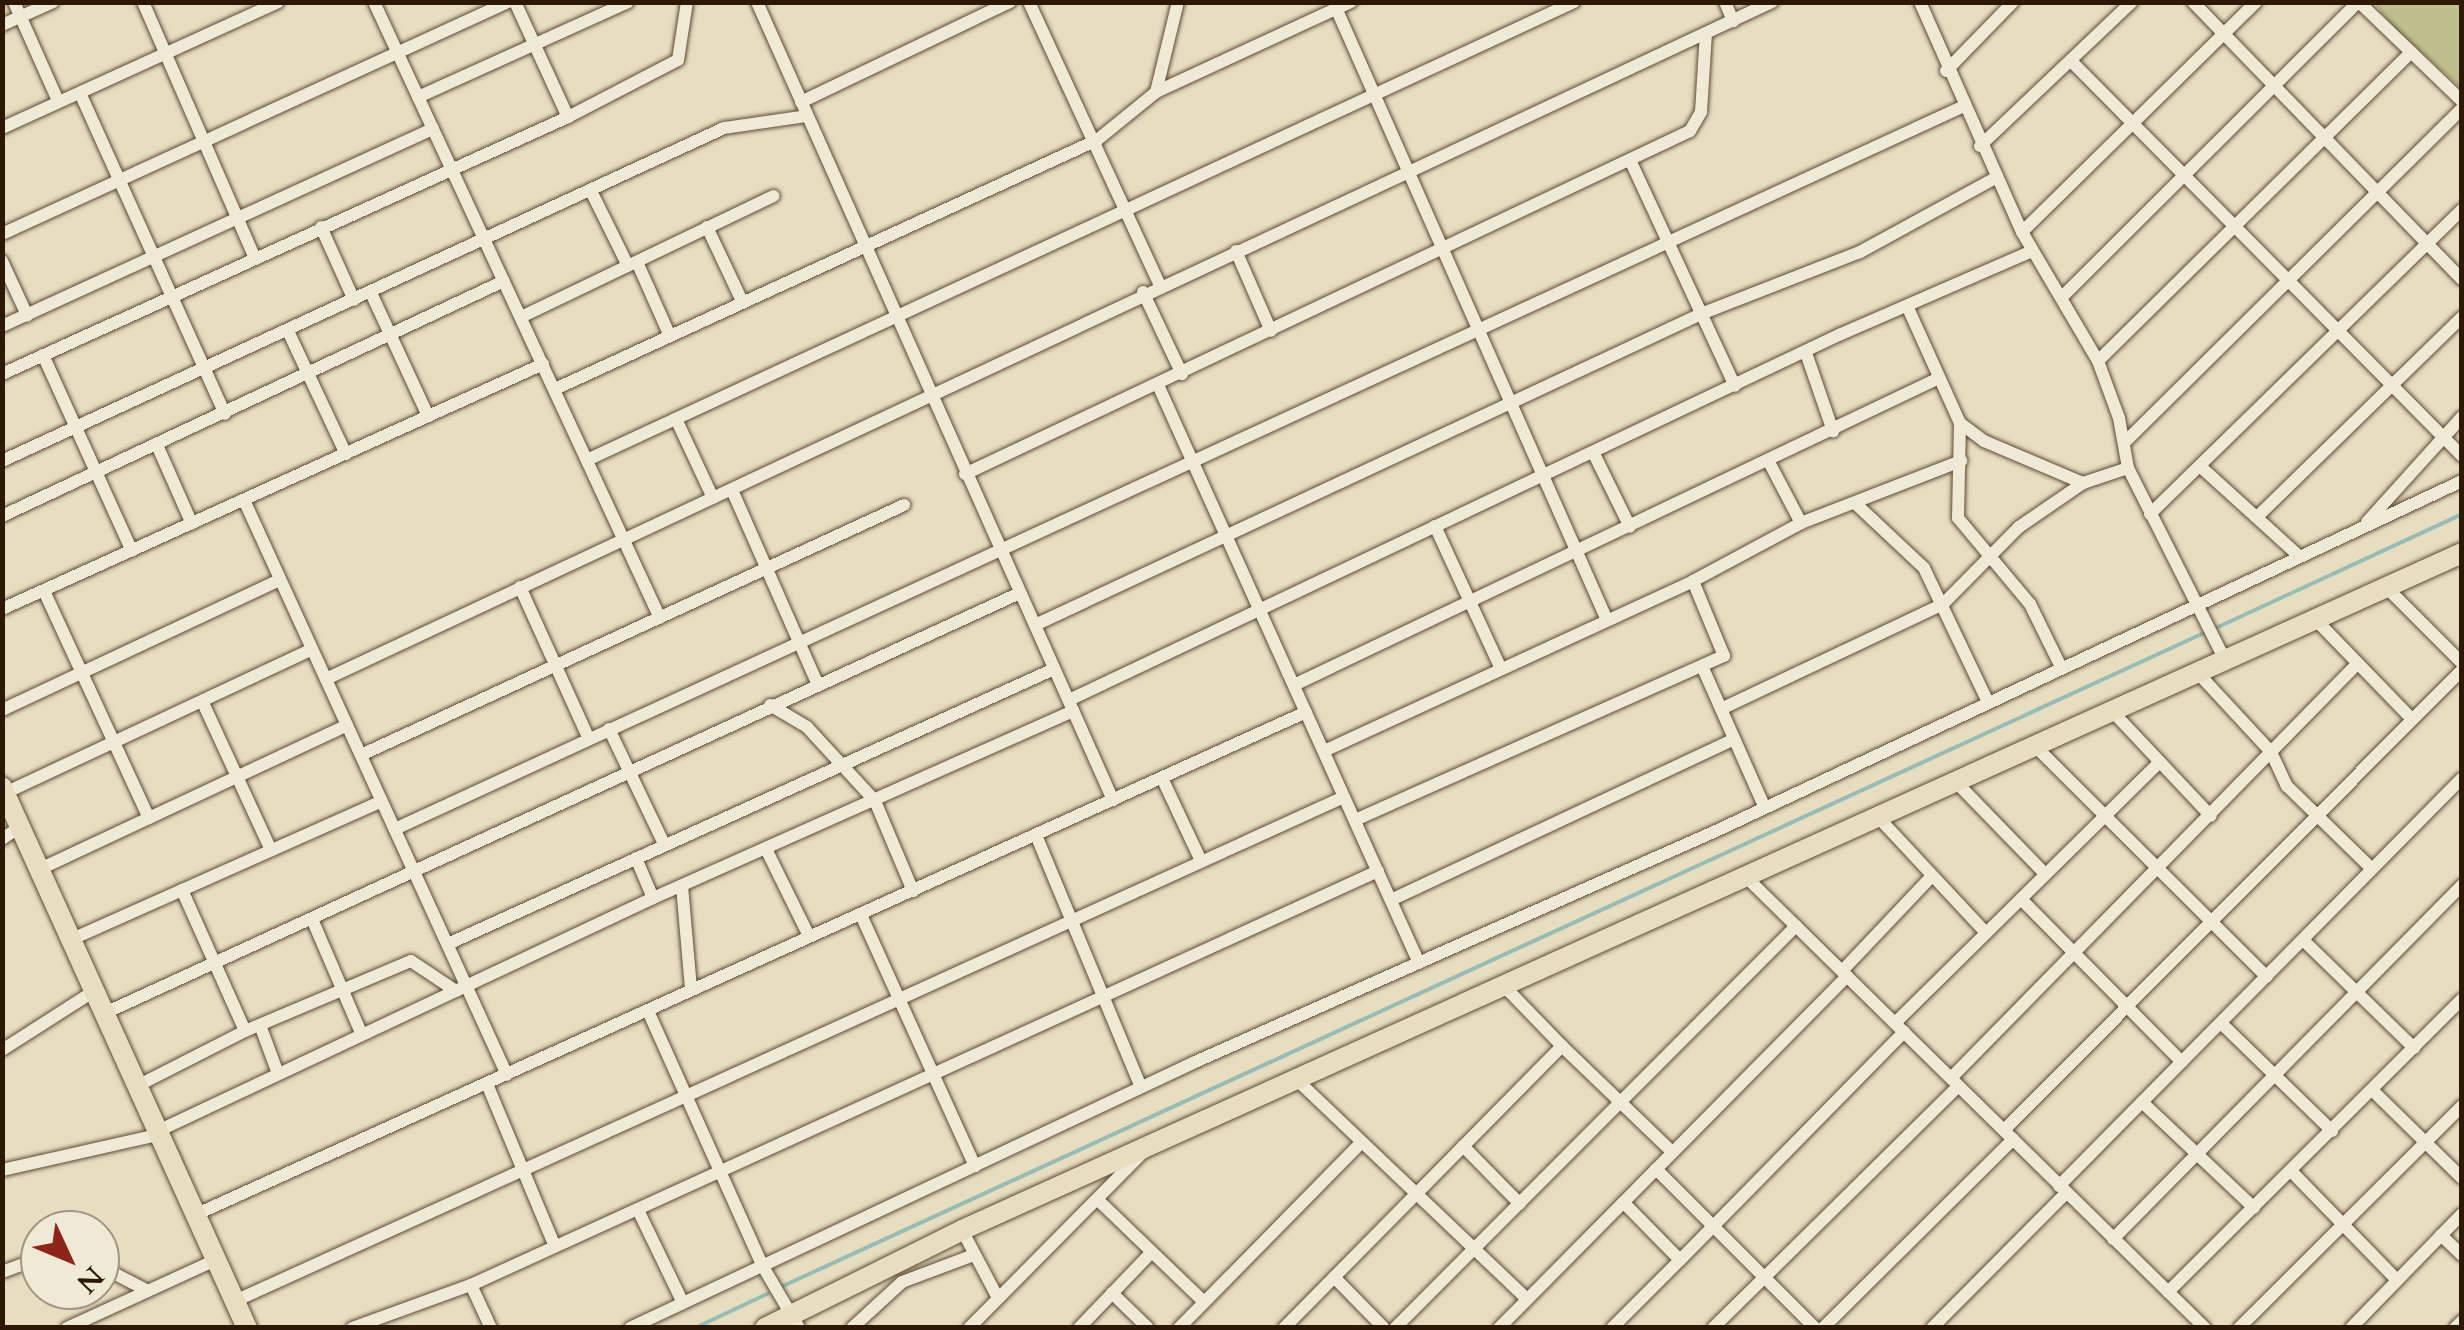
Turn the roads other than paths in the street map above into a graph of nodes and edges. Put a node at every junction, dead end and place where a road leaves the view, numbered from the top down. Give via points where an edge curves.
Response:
1 (14, 2) edge
2 (52, 2) edge
3 (143, 2) edge
4 (278, 2) edge
5 (374, 2) edge
6 (512, 2) edge
7 (628, 2) edge
8 (687, 2) edge
9 (757, 2) edge
10 (1010, 2) edge
11 (1029, 2) edge
12 (1178, 2) edge
13 (1351, 2) edge
14 (1574, 2) edge
15 (1725, 2) edge
16 (1772, 2) edge
17 (1920, 2) edge
18 (2013, 2) edge
19 (2132, 2) edge
20 (2193, 2) edge
21 (2256, 2) edge
22 (2358, 2) edge
23 (1336, 8) junction
24 (21, 17) junction
25 (1733, 21) junction
26 (2, 25) edge
27 (1706, 33) junction
28 (2224, 34) junction
29 (534, 45) junction
30 (2412, 52) junction
31 (398, 54) junction
32 (167, 56) junction
33 (2073, 62) junction
34 (1946, 71) junction
35 (2272, 86) junction
36 (1156, 92) junction
37 (80, 93) junction
38 (1377, 96) junction
39 (418, 97) junction
40 (58, 101) junction
41 (801, 102) junction
42 (2462, 102) edge
43 (1962, 107) junction
44 (2462, 109) edge
45 (807, 116) junction
46 (568, 117) junction
47 (2133, 127) junction
48 (2, 128) edge
49 (433, 129) junction
50 (202, 140) junction
51 (1098, 140) junction
52 (2326, 140) junction
53 (1980, 146) junction
54 (1630, 160) junction
55 (452, 170) junction
56 (1409, 170) junction
57 (1995, 178) junction
58 (120, 179) junction
59 (2181, 179) junction
60 (592, 193) junction
61 (2377, 194) junction
62 (774, 196) dead end
63 (2462, 208) edge
64 (1127, 210) junction
65 (236, 214) junction
66 (321, 227) junction
67 (707, 227) junction
68 (2233, 230) junction
69 (2022, 232) junction
70 (2, 234) edge
71 (486, 242) junction
72 (2426, 244) junction
73 (1669, 246) junction
74 (866, 248) junction
75 (1444, 249) junction
76 (1236, 251) junction
77 (2032, 251) junction
78 (152, 252) junction
79 (254, 256) junction
80 (2, 261) edge
81 (633, 264) junction
82 (2462, 280) edge
83 (504, 282) junction
84 (2289, 284) junction
85 (1160, 285) junction
86 (1143, 292) junction
87 (371, 293) junction
88 (170, 296) junction
89 (2062, 298) junction
90 (354, 300) junction
91 (742, 301) junction
92 (1908, 308) junction
93 (1701, 314) junction
94 (27, 315) junction
95 (521, 316) junction
96 (897, 316) junction
97 (2462, 316) edge
98 (2, 326) edge
99 (288, 331) junction
100 (1271, 331) junction
101 (1480, 333) junction
102 (2338, 334) junction
103 (670, 336) junction
104 (390, 338) junction
105 (1806, 354) junction
106 (43, 355) junction
107 (2098, 362) junction
108 (543, 364) junction
109 (203, 368) junction
110 (2, 374) edge
111 (1182, 374) junction
112 (309, 376) junction
113 (1939, 378) junction
114 (1158, 385) junction
115 (2390, 385) junction
116 (1736, 386) junction
117 (554, 388) junction
118 (928, 394) junction
119 (1510, 401) junction
120 (224, 414) junction
121 (428, 416) junction
122 (2462, 417) edge
123 (676, 419) junction
124 (1960, 423) junction
125 (75, 428) junction
126 (1833, 431) junction
127 (2442, 436) junction
128 (2125, 442) junction
129 (157, 445) junction
130 (346, 454) junction
131 (1594, 454) junction
132 (2462, 456) edge
133 (587, 460) junction
134 (1961, 461) junction
135 (2, 462) edge
136 (1770, 462) junction
137 (1194, 464) junction
138 (2128, 468) junction
139 (2202, 468) junction
140 (96, 473) junction
141 (966, 474) junction
142 (1542, 476) junction
143 (2462, 481) edge
144 (2083, 483) junction
145 (732, 490) junction
146 (713, 498) junction
147 (244, 500) junction
148 (1856, 505) junction
149 (904, 506) dead end
150 (2150, 514) junction
151 (2, 516) edge
152 (2257, 517) junction
153 (1801, 523) junction
154 (192, 524) junction
155 (1435, 526) junction
156 (1630, 527) junction
157 (2362, 528) junction
158 (1227, 536) junction
159 (623, 540) junction
160 (132, 551) junction
161 (1002, 552) junction
162 (2462, 553) edge
163 (1576, 554) junction
164 (1989, 556) junction
165 (2298, 556) junction
166 (766, 566) junction
167 (280, 580) junction
168 (1693, 581) junction
169 (520, 587) junction
170 (2386, 587) junction
171 (44, 591) junction
172 (1020, 593) junction
173 (2197, 602) junction
174 (1471, 603) junction
175 (1943, 604) junction
176 (2, 609) edge
177 (1260, 610) junction
178 (660, 618) junction
179 (2316, 619) junction
180 (1607, 620) junction
181 (1035, 624) junction
182 (801, 644) junction
183 (312, 649) junction
184 (2224, 660) junction
185 (2358, 663) junction
186 (556, 664) junction
187 (1702, 666) junction
188 (2462, 666) edge
189 (2061, 667) junction
190 (1054, 668) junction
191 (1501, 669) junction
192 (83, 671) junction
193 (2197, 672) junction
194 (326, 679) junction
195 (818, 685) junction
196 (1294, 685) junction
197 (1988, 702) junction
198 (203, 704) junction
199 (770, 705) junction
200 (1071, 706) junction
201 (1722, 709) junction
202 (2, 710) edge
203 (2112, 711) junction
204 (1306, 712) junction
205 (2412, 719) junction
206 (347, 726) junction
207 (609, 729) junction
208 (588, 738) junction
209 (1734, 739) junction
210 (115, 744) junction
211 (2035, 746) junction
212 (1324, 751) junction
213 (2272, 752) junction
214 (361, 754) junction
215 (2160, 762) junction
216 (839, 765) junction
217 (630, 774) junction
218 (237, 777) junction
219 (1162, 778) junction
220 (1956, 782) junction
221 (2458, 787) edge
222 (4, 790) edge
223 (1344, 797) junction
224 (1114, 800) junction
225 (382, 801) junction
226 (875, 801) junction
227 (1765, 808) junction
228 (2318, 814) junction
229 (1878, 816) junction
230 (2211, 816) junction
231 (149, 818) junction
232 (2102, 818) junction
233 (1355, 820) junction
234 (21, 826) junction
235 (395, 830) junction
236 (1036, 835) junction
237 (2, 840) edge
238 (664, 844) junction
239 (766, 849) junction
240 (271, 850) junction
241 (636, 858) junction
242 (1201, 861) junction
243 (2370, 867) junction
244 (40, 870) junction
245 (1378, 871) junction
246 (2157, 871) junction
247 (415, 874) junction
248 (2045, 874) junction
249 (1745, 876) junction
250 (1931, 877) junction
251 (2462, 885) edge
252 (682, 886) junction
253 (182, 890) junction
254 (912, 891) junction
255 (653, 898) junction
256 (2020, 899) junction
257 (1391, 900) junction
258 (861, 914) junction
259 (312, 919) junction
260 (1072, 922) junction
261 (2209, 922) junction
262 (1796, 926) junction
263 (1986, 933) junction
264 (809, 936) junction
265 (72, 939) junction
266 (2304, 940) junction
267 (450, 943) junction
268 (2075, 954) junction
269 (1420, 962) junction
270 (215, 963) junction
271 (1844, 973) junction
272 (2267, 977) junction
273 (1504, 986) junction
274 (463, 988) junction
275 (340, 989) junction
276 (691, 989) junction
277 (96, 990) junction
278 (2356, 991) junction
279 (1103, 996) junction
280 (2462, 999) edge
281 (900, 1000) junction
282 (2127, 1006) junction
283 (648, 1011) junction
284 (105, 1013) junction
285 (2221, 1023) junction
286 (260, 1026) junction
287 (1899, 1028) junction
288 (245, 1031) junction
289 (361, 1033) junction
290 (1562, 1046) junction
291 (2414, 1048) junction
292 (2, 1050) edge
293 (2182, 1062) junction
294 (277, 1071) junction
295 (934, 1074) junction
296 (2275, 1074) junction
297 (507, 1075) junction
298 (1296, 1079) junction
299 (1954, 1082) junction
300 (487, 1084) junction
301 (139, 1085) junction
302 (1142, 1087) junction
303 (2372, 1090) junction
304 (686, 1099) junction
305 (2142, 1102) junction
306 (1622, 1103) junction
307 (2462, 1106) edge
308 (2332, 1130) junction
309 (161, 1132) junction
310 (2008, 1134) junction
311 (2426, 1143) junction
312 (1360, 1144) junction
313 (1148, 1146) junction
314 (1463, 1146) junction
315 (1672, 1152) junction
316 (2196, 1154) junction
317 (975, 1166) junction
318 (1656, 1169) junction
319 (2, 1170) edge
320 (2291, 1171) junction
321 (525, 1173) junction
322 (718, 1173) junction
323 (2462, 1178) edge
324 (2062, 1190) junction
325 (1415, 1196) junction
326 (1098, 1200) junction
327 (1623, 1202) junction
328 (1520, 1204) junction
329 (2254, 1208) junction
330 (638, 1210) junction
331 (197, 1214) junction
332 (2462, 1214) edge
333 (2343, 1225) junction
334 (1713, 1226) junction
335 (962, 1230) junction
336 (2441, 1235) junction
337 (2113, 1239) junction
338 (554, 1244) junction
339 (1473, 1250) junction
340 (1152, 1252) junction
341 (974, 1255) junction
342 (2462, 1255) edge
343 (218, 1259) junction
344 (1680, 1260) junction
345 (762, 1265) junction
346 (120, 1276) edge
347 (1763, 1276) junction
348 (1334, 1278) junction
349 (2397, 1280) junction
350 (470, 1285) junction
351 (148, 1291) junction
352 (2168, 1292) junction
353 (1112, 1293) junction
354 (998, 1298) junction
355 (1526, 1298) junction
356 (235, 1301) junction
357 (1204, 1302) junction
358 (684, 1303) junction
359 (2462, 1320) edge
360 (795, 1321) edge
361 (2357, 1325) edge
362 (67, 1328) edge
363 (247, 1328) edge
364 (352, 1328) edge
365 (491, 1328) edge
366 (630, 1328) edge
367 (765, 1328) edge
368 (852, 1328) edge
369 (969, 1328) edge
370 (1079, 1328) edge
371 (1148, 1328) edge
372 (1179, 1328) edge
373 (1284, 1328) edge
374 (1384, 1328) edge
375 (1395, 1328) edge
376 (1499, 1328) edge
377 (1612, 1328) edge
378 (1713, 1328) edge
379 (1815, 1328) edge
380 (1823, 1328) edge
381 (1932, 1328) edge
382 (2205, 1328) edge
383 (2239, 1328) edge
384 (2454, 1328) edge

1 - 24 street
2 - 24 street
3 - 32 street
4 - 32 street
5 - 31 street
6 - 29 street
6 - 31 street
7 - 29 street
8 - 46 street via 678,60
9 - 41 street
10 - 41 street
11 - 51 street
12 - 36 street
13 - 23 street
14 - 38 street
15 - 25 street
16 - 25 street
17 - 34 street
18 - 34 street
19 - 33 street
20 - 28 street
21 - 28 street
22 - 30 street
22 - 35 street
23 - 36 street
23 - 38 street
24 - 26 street
24 - 40 street
25 - 27 street
27 - 54 street via 1698,122
27 - 56 street
28 - 35 street
28 - 47 street
29 - 39 street
29 - 46 street
30 - 42 street
30 - 52 street
31 - 39 street
31 - 50 street
32 - 37 street
32 - 50 street
33 - 47 street
33 - 53 street
34 - 43 street
35 - 52 street
35 - 59 street
36 - 51 street
37 - 40 street
37 - 58 street
38 - 56 street
38 - 64 street
39 - 49 street
40 - 48 street
41 - 45 street
43 - 53 street
43 - 73 street
44 - 61 street
45 - 60 street via 724,128
45 - 74 street
46 - 55 street
47 - 59 street
47 - 69 street
49 - 55 street
49 - 65 street
50 - 58 street
50 - 65 street
51 - 64 street
51 - 74 street
52 - 61 street
52 - 68 street
53 - 57 street
54 - 73 street
54 - 75 street
55 - 66 street
55 - 71 street
56 - 75 street
56 - 76 street
57 - 69 street
57 - 93 street via 1860,252
58 - 70 street
58 - 78 street
59 - 68 street
59 - 89 street
60 - 71 street
60 - 81 street
61 - 72 street
61 - 84 street
62 - 67 street
63 - 72 street
64 - 85 street
64 - 96 street
65 - 78 street
65 - 79 street
66 - 79 street
66 - 90 street
67 - 81 street
67 - 91 street
68 - 84 street
68 - 107 street
69 - 77 street
71 - 83 street
71 - 87 street
72 - 82 street
72 - 102 street
73 - 93 street
73 - 101 street
74 - 91 street
74 - 96 street
75 - 100 street
75 - 101 street
76 - 85 street
76 - 100 street
77 - 89 street
77 - 92 street
78 - 88 street
78 - 94 street
79 - 88 street
80 - 94 street
81 - 95 street
81 - 103 street
83 - 95 street
83 - 104 street
84 - 102 street
84 - 128 street
85 - 86 street
86 - 111 street
86 - 118 street
87 - 90 street
87 - 104 street
88 - 106 street
88 - 109 street
89 - 107 street
90 - 99 street
91 - 103 street
92 - 105 street
92 - 113 street
93 - 116 street
93 - 119 street
94 - 98 street
95 - 108 street
96 - 118 street
96 - 123 street
97 - 115 street
99 - 109 street
99 - 112 street
100 - 111 street
101 - 119 street
101 - 137 street
102 - 115 street
102 - 139 street
103 - 117 street
104 - 112 street
104 - 121 street
105 - 116 street
105 - 126 street
106 - 110 street
106 - 125 street
107 - 128 street
108 - 117 street
108 - 121 street
109 - 120 street
109 - 125 street
111 - 114 street
112 - 120 street
112 - 130 street
113 - 124 street
113 - 126 street
114 - 137 street
114 - 141 street
115 - 127 street
115 - 152 street
116 - 131 street
117 - 133 street
118 - 141 street
118 - 145 street
119 - 142 street
119 - 158 street
120 - 129 street
121 - 130 street
122 - 127 street
123 - 133 street
123 - 146 street
124 - 134 street
124 - 144 street via 1984,441
125 - 135 street
125 - 140 street
126 - 136 street
127 - 132 street
127 - 157 street
128 - 138 street
129 - 140 street
129 - 154 street
130 - 147 street
131 - 142 street
131 - 156 street
133 - 159 street
134 - 148 street
134 - 164 street via 1958,518
136 - 153 street
136 - 156 street
137 - 158 street
137 - 161 street
138 - 144 street
138 - 150 street
139 - 150 street
139 - 152 street
140 - 151 street
140 - 160 street
141 - 161 street
142 - 155 street
142 - 163 street
143 - 157 street
144 - 164 street
145 - 146 street
145 - 166 street
146 - 159 street
147 - 154 street
147 - 167 street
148 - 153 street
148 - 175 street via 1924,568
149 - 166 street
150 - 173 street
152 - 165 street
153 - 168 street
154 - 160 street
155 - 174 street
155 - 177 street
156 - 163 street
157 - 165 street
158 - 177 street
158 - 181 street
159 - 169 street
159 - 178 street
160 - 171 street
161 - 172 street
161 - 182 street
162 - 170 main road
163 - 174 street
163 - 180 street
164 - 175 street
164 - 189 street via 2030,604
165 - 173 street
166 - 178 street
166 - 182 street
167 - 183 street
167 - 192 street
168 - 180 street
168 - 187 street via 1726,653
169 - 186 street
169 - 194 street
170 - 179 main road
170 - 188 street
171 - 176 street
171 - 192 street
172 - 181 street
172 - 195 street
173 - 184 street
173 - 189 street
174 - 191 street
174 - 196 street
175 - 197 street
175 - 201 street
177 - 196 street
177 - 200 street
178 - 186 street
179 - 184 main road
179 - 185 street
180 - 191 street
181 - 190 street
182 - 195 street
182 - 207 street
183 - 194 street
183 - 198 street
184 - 193 main road
185 - 205 street
185 - 213 street
186 - 208 street
186 - 214 street
187 - 201 street
187 - 233 street
188 - 205 street
189 - 197 street
190 - 200 street
190 - 216 street
191 - 212 street
192 - 202 street
192 - 210 street
193 - 203 main road
193 - 213 street
194 - 206 street
195 - 199 street
196 - 204 street
197 - 227 street
198 - 210 street
198 - 218 street
199 - 216 street via 807,727
199 - 217 street
200 - 224 street
200 - 226 street
201 - 209 street
203 - 211 main road
203 - 215 street
204 - 212 street
204 - 219 street
205 - 228 street
206 - 214 street
206 - 218 street
207 - 208 street
207 - 217 street
208 - 235 street
209 - 227 street
209 - 257 street
210 - 222 street
210 - 231 street
211 - 220 main road
211 - 232 street
212 - 223 street
213 - 228 street via 2277,774
213 - 230 street
214 - 225 street
215 - 230 street
215 - 232 street
216 - 226 street
216 - 238 street
217 - 238 street
217 - 247 street
218 - 231 street
218 - 240 street
219 - 224 street
219 - 242 street
220 - 229 main road
220 - 248 street
221 - 243 street
222 - 234 main road
223 - 233 street
223 - 242 street
224 - 236 street
225 - 235 street
225 - 240 street
226 - 239 street
226 - 254 street
227 - 269 street
228 - 243 street
228 - 261 street
229 - 249 main road
229 - 250 street
230 - 246 street
231 - 244 street
232 - 246 street
232 - 248 street
233 - 245 street
234 - 237 street
234 - 244 main road
235 - 247 street
236 - 254 street
236 - 260 street
238 - 241 street
239 - 252 street
239 - 264 street
240 - 253 street
241 - 255 street
241 - 267 street
242 - 260 street
243 - 266 street
244 - 265 main road
245 - 257 street
245 - 279 street
246 - 261 street
246 - 268 street
247 - 259 street
247 - 267 street
248 - 256 street
249 - 262 street
249 - 273 main road
250 - 263 street
250 - 271 street
251 - 278 street
252 - 255 street
252 - 276 street
253 - 265 street
253 - 270 street
254 - 258 street
255 - 274 street
256 - 263 street
256 - 268 street
257 - 269 street
258 - 264 street
258 - 281 street
259 - 270 street
259 - 275 street
260 - 279 street
260 - 281 street
261 - 272 street
261 - 282 street
262 - 271 street
262 - 306 street
263 - 287 street
264 - 276 street
265 - 277 main road
266 - 272 street
266 - 278 street
267 - 274 street
268 - 282 street
268 - 299 street
269 - 302 street
270 - 284 street
270 - 288 street
271 - 287 street
271 - 315 street
272 - 285 street
273 - 290 street
273 - 298 main road
274 - 275 street via 411,960
274 - 289 street
274 - 297 street
275 - 286 street
275 - 289 street
276 - 283 street
277 - 284 main road
277 - 292 street
278 - 291 street
278 - 296 street
279 - 295 street
279 - 302 street
280 - 291 street
281 - 295 street
281 - 304 street
282 - 293 street
282 - 310 street
283 - 297 street
283 - 304 street
284 - 301 main road
285 - 293 street
285 - 296 street
286 - 288 street
286 - 294 street
287 - 299 street
287 - 334 street
288 - 301 street
289 - 294 street
290 - 306 street
290 - 314 street
291 - 303 street
293 - 305 street
294 - 309 street
295 - 317 street
295 - 322 street
296 - 308 street
296 - 316 street
297 - 300 street
298 - 312 street
298 - 313 main road
299 - 310 street
299 - 347 street
300 - 321 street
300 - 331 street
301 - 309 main road
302 - 317 street
303 - 308 street
303 - 311 street
304 - 321 street
304 - 322 street
305 - 316 street
305 - 324 street
306 - 315 street
306 - 328 street
307 - 311 street
308 - 320 street
309 - 319 street
309 - 331 main road
310 - 324 street
310 - 380 street
311 - 323 street
311 - 333 street
312 - 325 street
312 - 357 street
313 - 326 street
313 - 335 main road
314 - 325 street
314 - 328 street
315 - 318 street
316 - 329 street
316 - 337 street
317 - 345 street
318 - 327 street
318 - 334 street
320 - 329 street
320 - 333 street
321 - 338 street
321 - 356 street
322 - 330 street
322 - 345 street
324 - 337 street
324 - 381 street
325 - 339 street
325 - 348 street
326 - 340 street
326 - 354 street
327 - 344 street
327 - 355 street
328 - 339 street
329 - 352 street
330 - 338 street
330 - 358 street
331 - 343 main road
332 - 336 street
333 - 349 street
333 - 383 street
334 - 344 street
334 - 347 street
335 - 341 street
335 - 360 main road
336 - 342 street
336 - 349 street
337 - 352 street
338 - 350 street
339 - 355 street
339 - 375 street
340 - 353 street
340 - 357 street
341 - 354 street
341 - 368 street via 902,1282
343 - 351 street
343 - 356 main road
344 - 377 street
345 - 358 street
345 - 360 street
346 - 351 street
347 - 378 street
347 - 379 street
348 - 373 street
348 - 374 street
349 - 361 street
350 - 364 street
350 - 365 street
351 - 362 street
352 - 382 street
353 - 370 street
353 - 371 street
354 - 369 street
355 - 376 street
356 - 363 main road
357 - 372 street
358 - 366 street
359 - 384 street
360 - 367 main road

